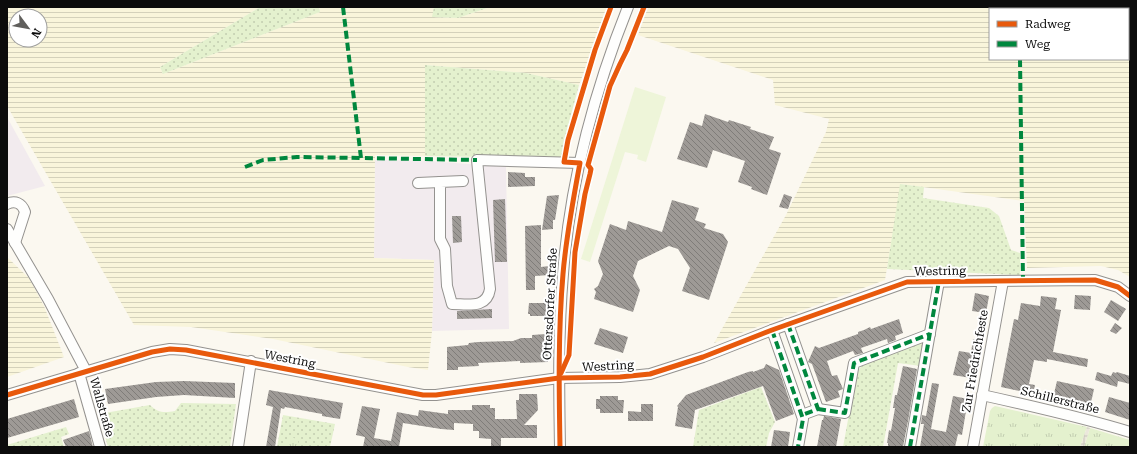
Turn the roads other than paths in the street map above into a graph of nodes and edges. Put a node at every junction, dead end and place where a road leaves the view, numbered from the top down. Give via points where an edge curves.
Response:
1 (628, 7) edge
2 (580, 163) junction
3 (463, 181) dead end
4 (440, 182) junction
5 (418, 183) dead end
6 (7, 204) edge
7 (7, 229) edge
8 (15, 243) junction
9 (1004, 280) junction
10 (939, 281) junction
11 (1130, 296) edge
12 (788, 324) junction
13 (772, 330) junction
14 (930, 334) junction
15 (251, 362) junction
16 (83, 372) junction
17 (559, 378) junction
18 (7, 395) edge
19 (982, 395) junction
20 (818, 409) junction
21 (802, 415) junction
22 (1130, 432) edge
23 (100, 447) edge
24 (238, 447) edge
25 (560, 447) edge
26 (798, 447) edge
27 (910, 447) edge
28 (973, 447) edge

1 - 2 street, Ottersdorfer Straße via 603,75
2 - 4 street via 477,160 490,289 489,296 480,304 452,304 447,286 445,249 440,239
2 - 17 street, Ottersdorfer Straße via 563,275
3 - 4 street
4 - 5 street
6 - 8 street via 17,202 25,212
7 - 8 street, Wallstraße
8 - 16 street, Wallstraße via 48,298
9 - 10 street, Westring
9 - 11 street, Westring via 1095,280 1118,287
9 - 19 street, Zur Friedrichfeste
10 - 12 street, Westring via 907,282
10 - 14 street
12 - 13 street, Westring
12 - 20 street
13 - 17 street, Westring via 650,374
13 - 21 street
14 - 20 street via 854,363 845,413
14 - 27 street
15 - 16 street, Westring via 170,349
15 - 17 street, Westring via 423,395
15 - 24 street
16 - 18 street, Westring
16 - 23 street, Wallstraße
17 - 25 street, Ottersdorfer Straße
19 - 22 street, Schillerstraße via 1054,410
19 - 28 street, Zur Friedrichfeste
20 - 21 street
21 - 26 street

